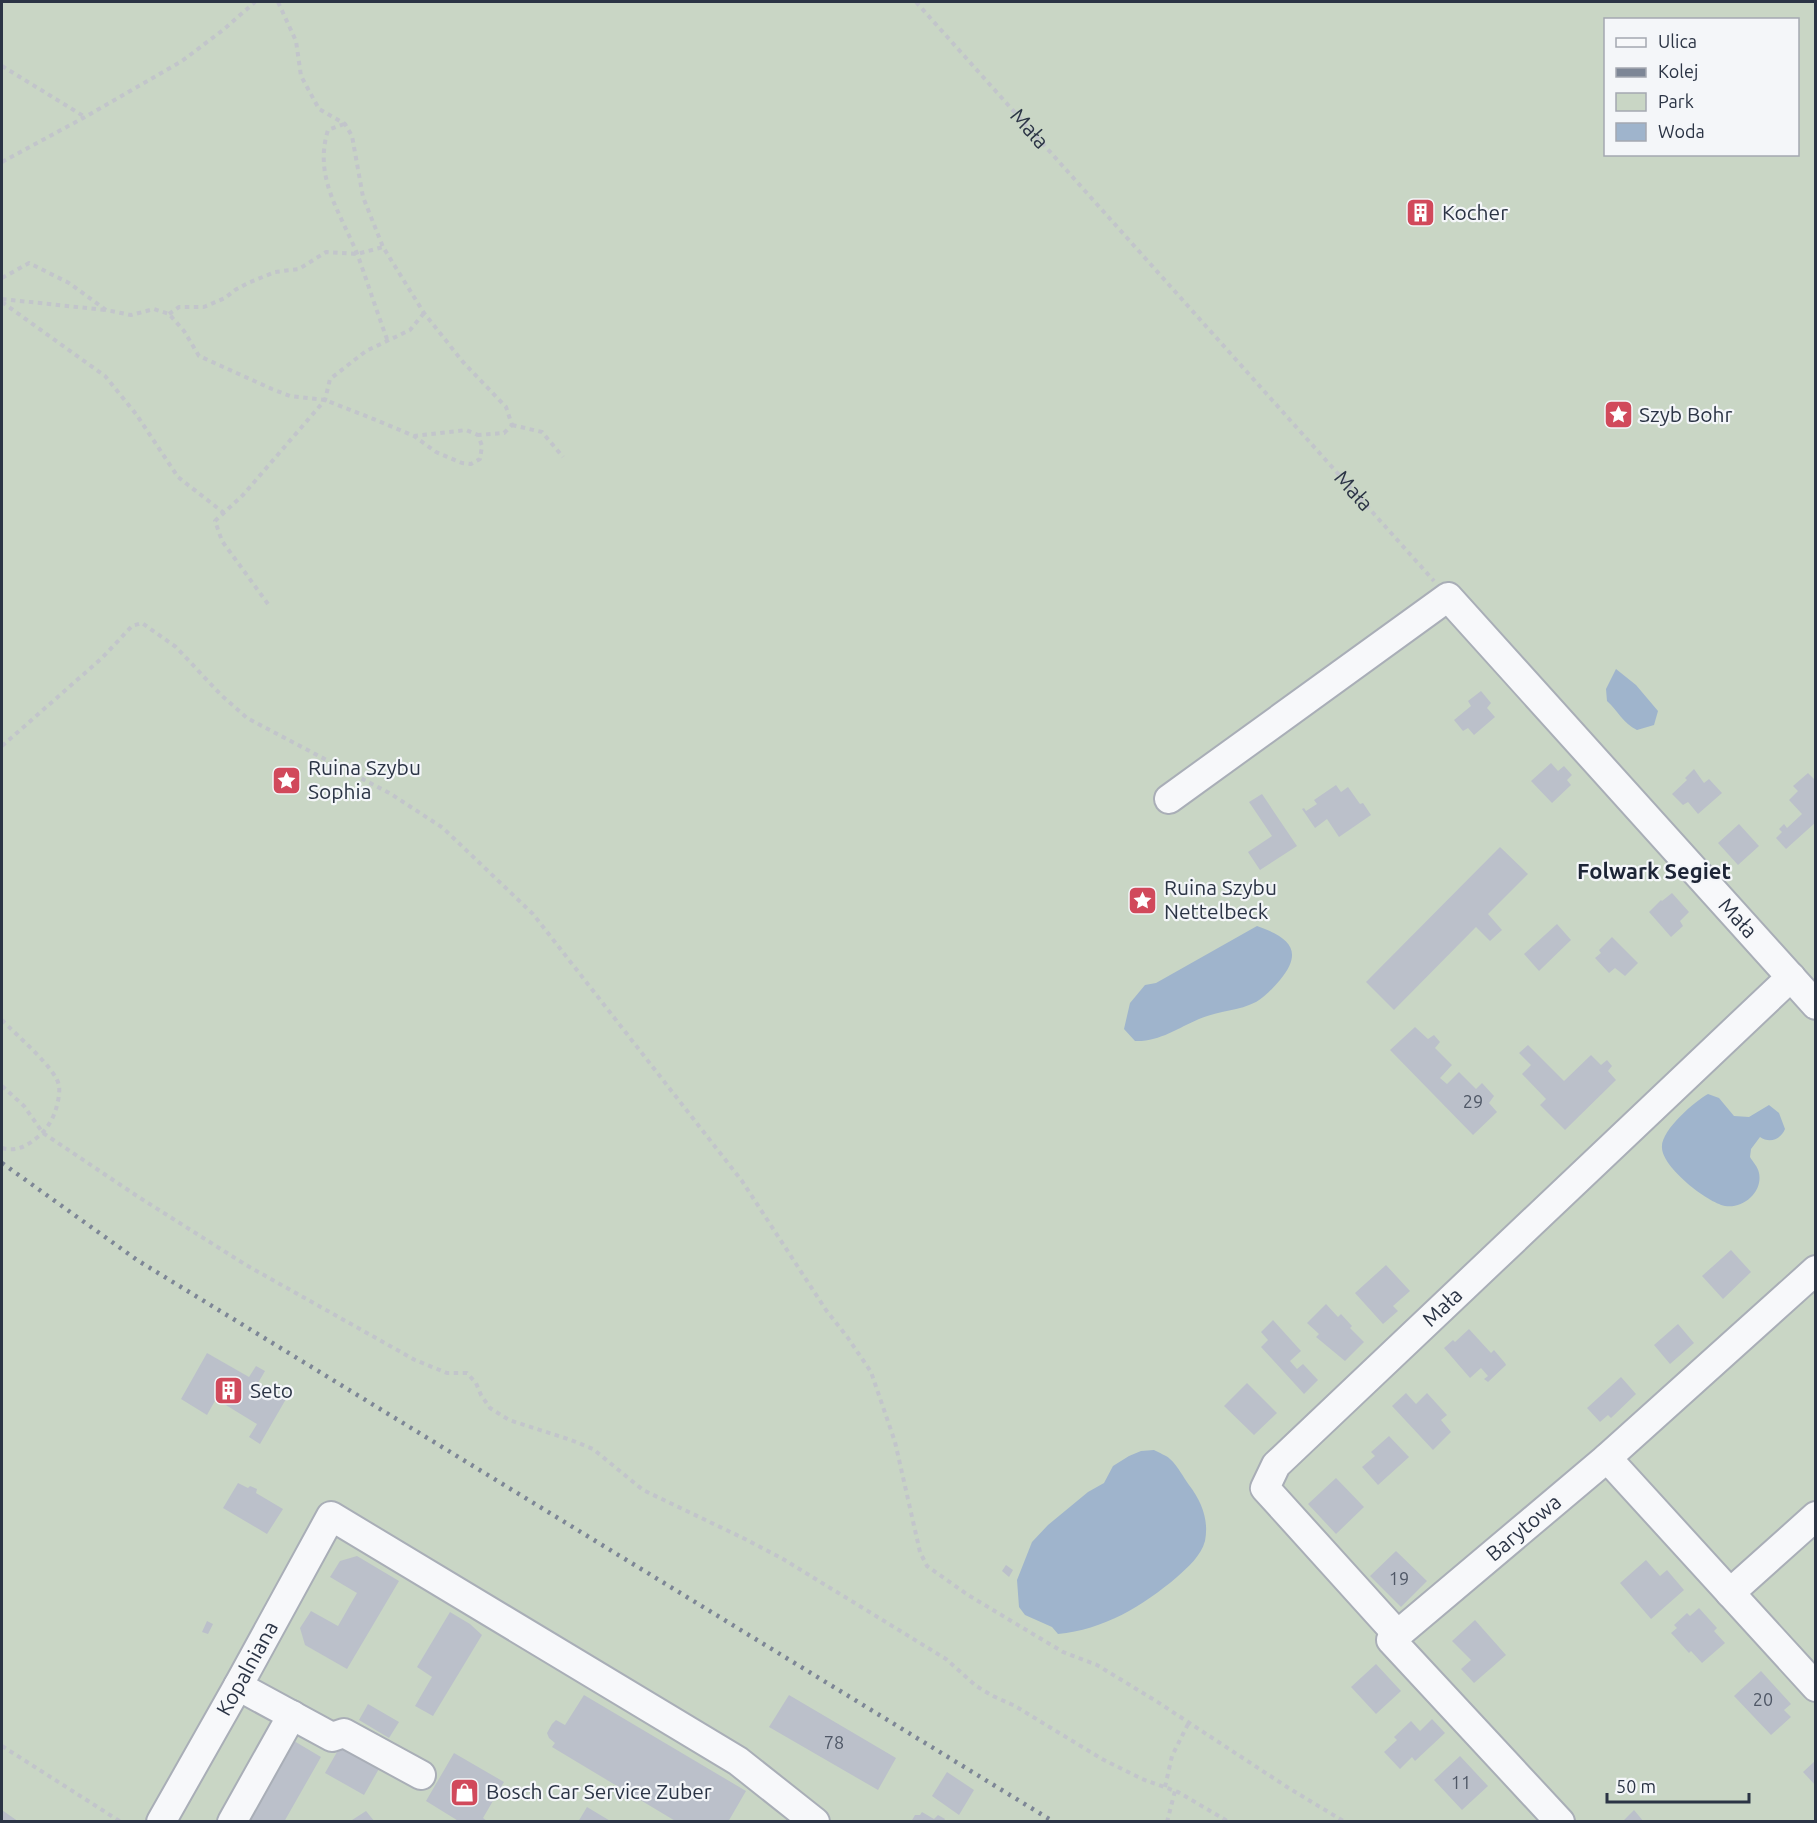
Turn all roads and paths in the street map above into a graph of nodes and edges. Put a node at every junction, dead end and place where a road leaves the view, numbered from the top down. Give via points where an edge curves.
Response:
1 (255, 2) edge
2 (278, 2) edge
3 (916, 2) edge
4 (2, 66) edge
5 (85, 117) junction
6 (345, 124) junction
7 (2, 162) edge
8 (383, 247) junction
9 (357, 254) junction
10 (2, 278) edge
11 (2, 300) edge
12 (106, 310) junction
13 (424, 313) junction
14 (169, 314) junction
15 (387, 339) junction
16 (325, 400) junction
17 (512, 425) junction
18 (478, 435) junction
19 (414, 436) junction
20 (563, 457) dead end
21 (224, 513) junction
22 (1448, 597) junction
23 (268, 604) dead end
24 (2, 746) edge
25 (1169, 799) dead end
26 (1791, 978) junction
27 (1815, 1005) edge
28 (2, 1020) edge
29 (2, 1086) edge
30 (43, 1132) junction
31 (2, 1148) edge
32 (1815, 1270) edge
33 (1607, 1458) junction
34 (1815, 1515) edge
35 (1730, 1593) junction
36 (1398, 1635) junction
37 (238, 1686) junction
38 (1815, 1687) edge
39 (292, 1715) junction
40 (1189, 1722) junction
41 (2, 1746) edge
42 (421, 1775) dead end
43 (1165, 1787) junction
44 (1175, 1791) junction
45 (121, 1821) edge
46 (162, 1821) edge
47 (232, 1821) edge
48 (815, 1821) edge
49 (1167, 1821) edge
50 (1229, 1821) edge
51 (1345, 1821) edge
52 (1560, 1821) edge

1 - 5 path via 182,61
2 - 6 path via 296,41 301,76 319,109
3 - 22 path, Mała
4 - 5 path
5 - 7 path
6 - 8 path via 352,136 363,197
6 - 9 path via 328,130 322,147 324,173 335,208
8 - 9 path
8 - 13 path
9 - 14 path via 326,252 299,269 275,272 204,307 179,307
9 - 15 path
10 - 12 path via 28,263 69,283
11 - 12 path
11 - 21 path via 105,376 178,477
12 - 14 path via 131,315 154,309
13 - 15 path via 410,330
13 - 17 path via 506,407
14 - 16 path via 199,356 290,396
15 - 16 path via 330,379
16 - 19 path
16 - 21 path
17 - 18 path via 504,433
17 - 20 path via 543,432
18 - 19 path via 466,430
18 - 19 path via 482,446 480,459 471,465 436,452
21 - 23 path via 215,521 222,541
22 - 25 street
22 - 26 street, Mała
24 - 40 path via 102,658 132,626 142,623 177,647 247,718 391,794 443,828 533,914 604,1003 742,1181 871,1372 895,1442 920,1552 927,1566 1026,1630 1097,1665
26 - 27 street, Mała
26 - 36 street, Mała via 1276,1465 1265,1488
28 - 30 path via 56,1076 58,1100 54,1116
29 - 30 path via 24,1106
30 - 31 path via 18,1150
30 - 43 path via 246,1265 363,1332 434,1368 467,1373 490,1408 508,1420 593,1449 650,1494 783,1559 945,1659 976,1686 1102,1760
32 - 33 street, Barytowa
33 - 35 street
33 - 36 street, Barytowa
34 - 35 street
35 - 38 street
36 - 52 street via 1391,1640
37 - 39 street
37 - 46 street, Kopalniana
37 - 48 street, Kopalniana via 331,1516 738,1761
39 - 42 street via 332,1737 344,1732
39 - 47 street
40 - 43 path via 1172,1756
40 - 51 path
41 - 45 path
43 - 44 path
44 - 49 path
44 - 50 path

